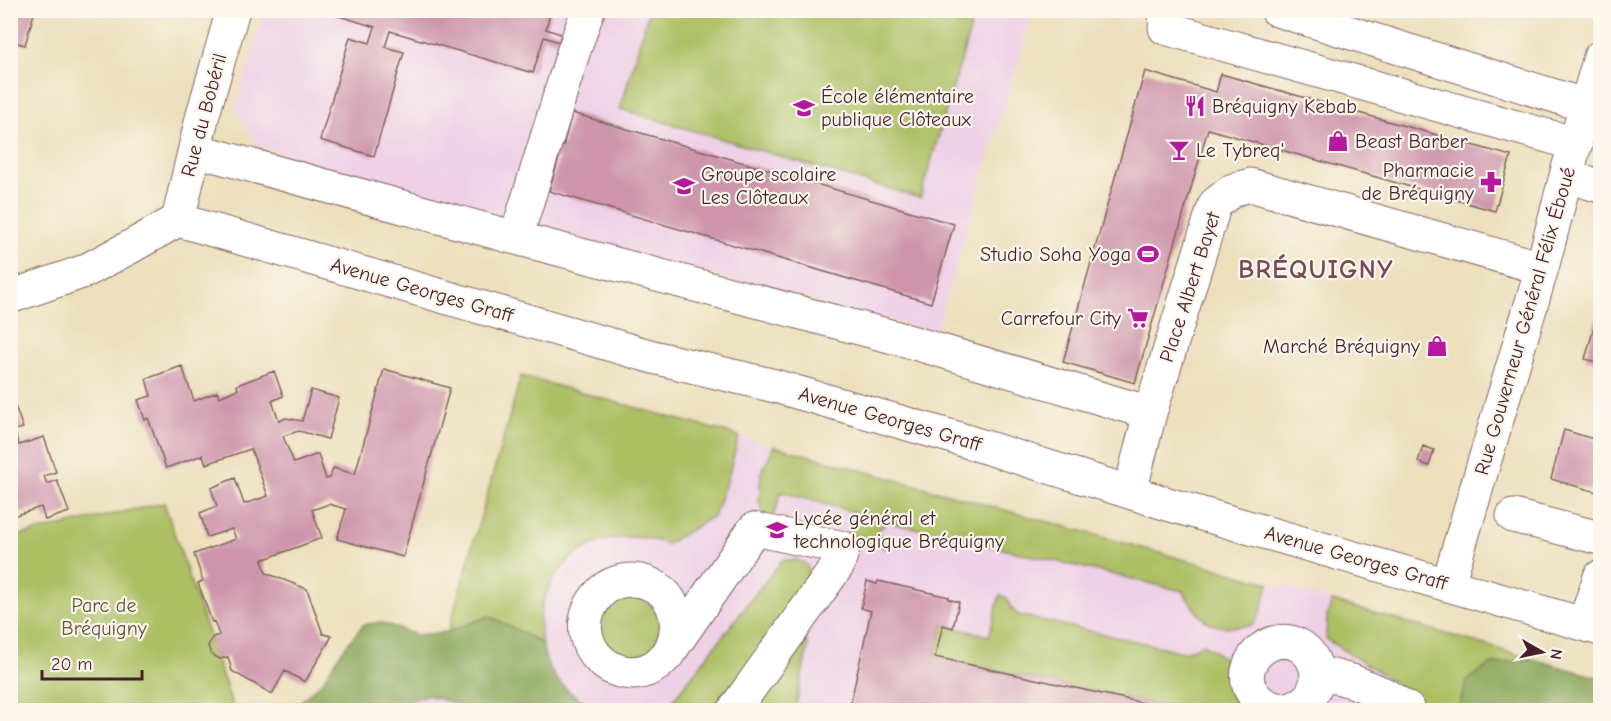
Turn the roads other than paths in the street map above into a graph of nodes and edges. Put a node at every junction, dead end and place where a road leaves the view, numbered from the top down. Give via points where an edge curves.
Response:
1 (233, 10) edge
2 (588, 10) edge
3 (1166, 10) edge
4 (1277, 10) edge
5 (1600, 57) edge
6 (1587, 106) junction
7 (1576, 144) junction
8 (195, 150) junction
9 (1566, 176) junction
10 (1600, 186) edge
11 (178, 220) junction
12 (516, 238) junction
13 (1542, 268) junction
14 (10, 297) edge
15 (1150, 413) junction
16 (1128, 491) junction
17 (1513, 516) dead end
18 (1600, 538) edge
19 (1600, 577) edge
20 (1448, 584) junction
21 (1592, 626) edge
22 (668, 654) dead end
23 (1317, 672) junction
24 (734, 711) edge
25 (1283, 711) edge
26 (1409, 711) edge

1 - 8 street, Rue du Bobéril
2 - 12 street
3 - 7 street via 1165,28
4 - 6 street
5 - 6 street, Rue Gouverneur Général Félix Éboué
6 - 7 street, Rue Gouverneur Général Félix Éboué
7 - 9 street, Rue Gouverneur Général Félix Éboué
8 - 11 street, Rue du Bobéril
8 - 12 street
9 - 10 street
9 - 13 street, Rue Gouverneur Général Félix Éboué
11 - 14 street via 85,271
11 - 16 street, Avenue Georges Graff via 653,357 798,392
12 - 15 street via 901,339
13 - 15 street, Place Albert Bayet via 1250,185 1233,190 1215,204
13 - 20 street, Rue Gouverneur Général Félix Éboué
15 - 16 street, Place Albert Bayet
16 - 20 street, Avenue Georges Graff
17 - 18 street
19 - 21 street
20 - 21 street, Avenue Georges Graff
22 - 24 street via 754,529 843,548 838,565
23 - 25 street via 1312,694 1305,703
23 - 25 street via 1314,661 1298,645 1276,642 1257,653 1248,673 1249,685 1262,704
23 - 26 street via 1384,694

